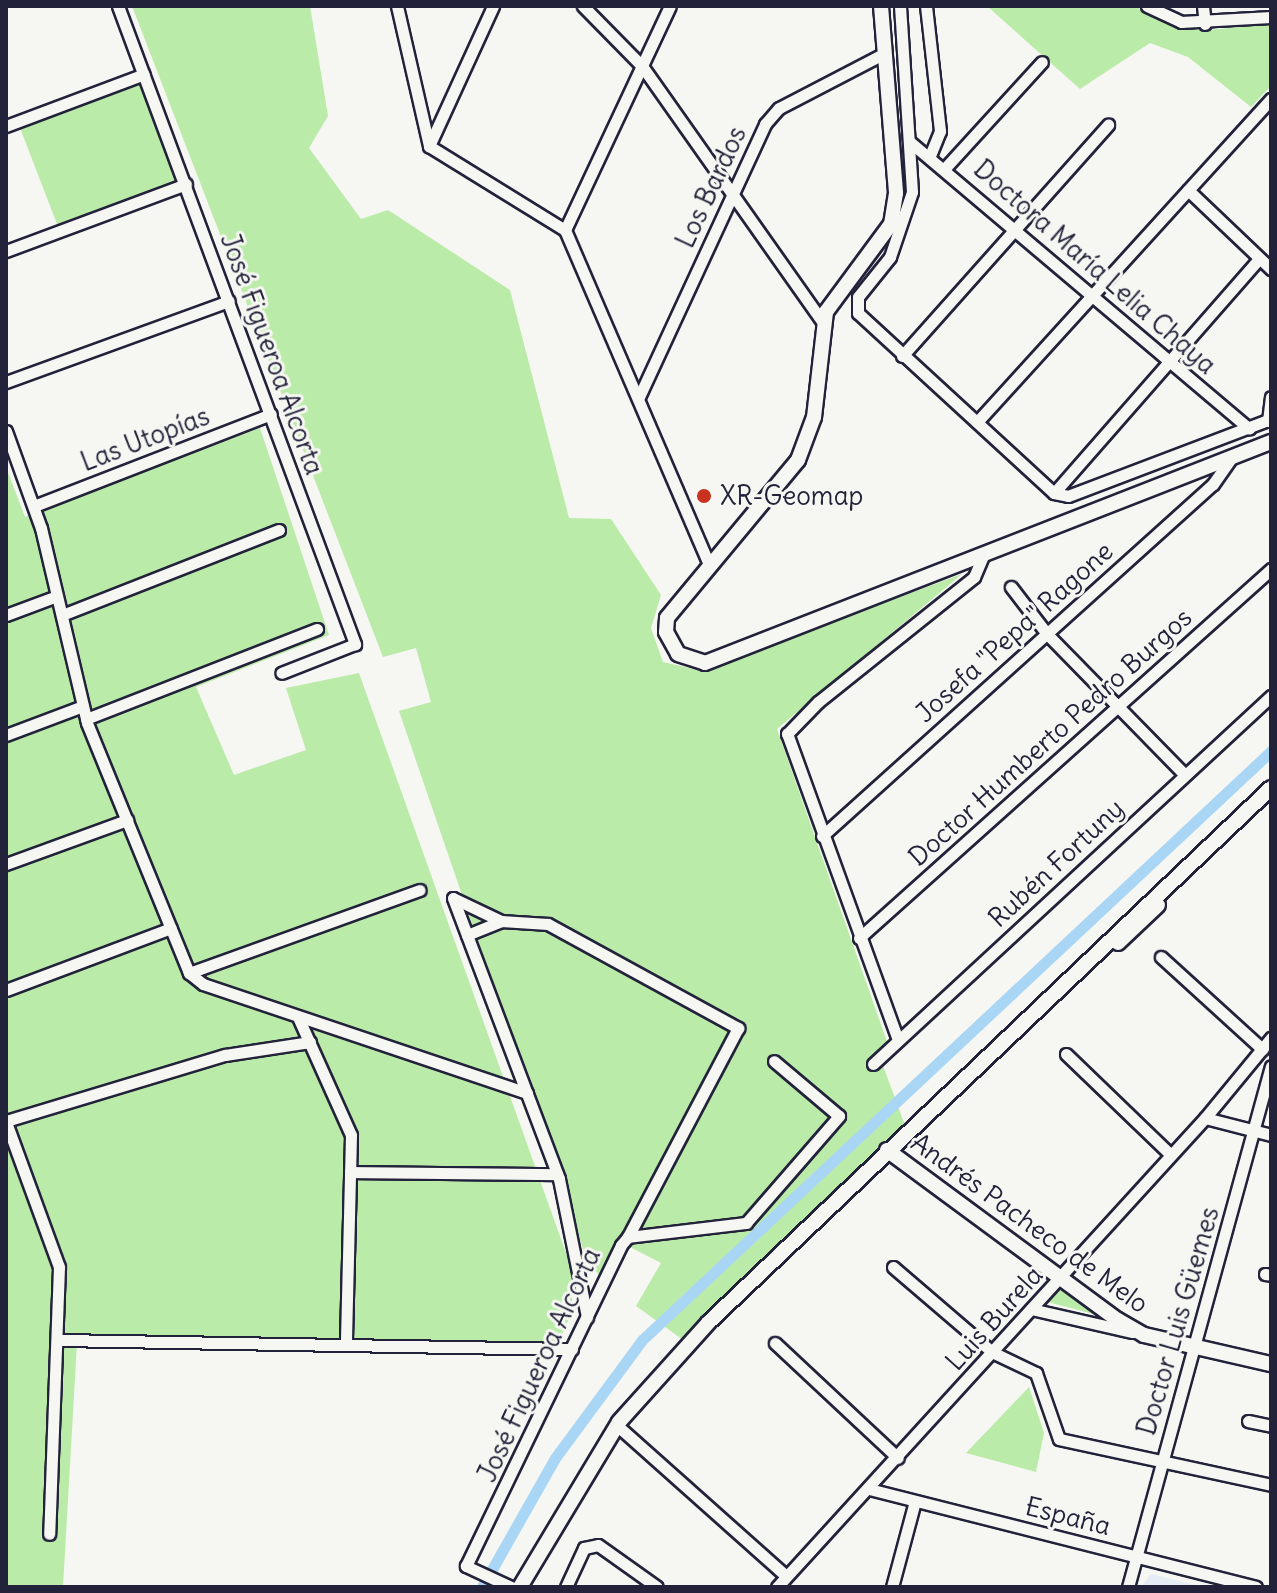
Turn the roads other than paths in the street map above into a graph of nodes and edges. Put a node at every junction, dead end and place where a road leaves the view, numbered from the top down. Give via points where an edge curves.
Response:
1 (118, 6) edge
2 (397, 6) edge
3 (493, 6) edge
4 (583, 6) edge
5 (670, 6) edge
6 (881, 6) edge
7 (900, 6) edge
8 (926, 6) edge
9 (1147, 6) edge
10 (1203, 6) edge
11 (1271, 17) edge
12 (1205, 24) junction
13 (885, 53) junction
14 (1042, 62) dead end
15 (642, 66) junction
16 (144, 74) junction
17 (1271, 99) edge
18 (1108, 125) dead end
19 (6, 126) edge
20 (910, 142) junction
21 (429, 146) junction
22 (930, 156) junction
23 (946, 167) junction
24 (186, 184) junction
25 (1188, 190) junction
26 (732, 192) junction
27 (1019, 229) junction
28 (565, 230) junction
29 (6, 251) edge
30 (1259, 259) junction
31 (1271, 269) edge
32 (1094, 293) junction
33 (229, 301) junction
34 (824, 324) junction
35 (902, 356) junction
36 (1168, 362) junction
37 (6, 382) edge
38 (639, 397) junction
39 (1271, 397) edge
40 (271, 414) junction
41 (1269, 420) edge
42 (977, 422) junction
43 (1249, 428) junction
44 (6, 431) edge
45 (1271, 442) edge
46 (1231, 458) junction
47 (1054, 493) junction
48 (34, 506) junction
49 (279, 530) dead end
50 (983, 556) junction
51 (709, 565) junction
52 (1271, 569) edge
53 (1011, 587) dead end
54 (57, 596) junction
55 (6, 615) edge
56 (62, 615) junction
57 (317, 629) dead end
58 (1047, 634) junction
59 (281, 673) dead end
60 (1271, 696) edge
61 (83, 706) junction
62 (1118, 706) junction
63 (86, 719) junction
64 (6, 735) edge
65 (1184, 774) junction
66 (1271, 788) edge
67 (1271, 799) edge
68 (127, 820) junction
69 (822, 836) junction
70 (6, 864) edge
71 (419, 890) dead end
72 (501, 921) junction
73 (171, 928) junction
74 (467, 935) junction
75 (859, 938) junction
76 (1161, 957) dead end
77 (189, 973) junction
78 (6, 990) edge
79 (298, 1017) junction
80 (1271, 1038) edge
81 (898, 1040) junction
82 (310, 1042) junction
83 (1262, 1049) junction
84 (1066, 1054) dead end
85 (774, 1061) dead end
86 (873, 1064) dead end
87 (1271, 1066) edge
88 (527, 1093) junction
89 (1205, 1118) junction
90 (6, 1121) edge
91 (1254, 1130) junction
92 (1271, 1135) edge
93 (890, 1152) junction
94 (1170, 1154) junction
95 (350, 1172) junction
96 (557, 1174) junction
97 (628, 1237) junction
98 (893, 1267) dead end
99 (1061, 1277) junction
100 (1031, 1309) junction
101 (587, 1317) junction
102 (1144, 1335) junction
103 (59, 1340) junction
104 (346, 1343) junction
105 (775, 1343) dead end
106 (1195, 1346) junction
107 (572, 1349) junction
108 (992, 1352) junction
109 (1271, 1364) edge
110 (1248, 1421) dead end
111 (1271, 1426) edge
112 (620, 1428) junction
113 (898, 1458) junction
114 (1160, 1463) junction
115 (1271, 1485) edge
116 (869, 1489) junction
117 (915, 1501) junction
118 (49, 1534) dead end
119 (1136, 1555) junction
120 (786, 1576) junction
121 (511, 1587) edge
122 (520, 1587) edge
123 (527, 1587) edge
124 (566, 1587) edge
125 (657, 1587) edge
126 (777, 1587) edge
127 (892, 1587) edge
128 (1128, 1587) edge
129 (1256, 1587) edge

1 - 16 street, José Figueroa Alcorta
2 - 21 street
3 - 21 street
4 - 15 street
5 - 15 street
6 - 13 main road
7 - 20 street
8 - 22 street via 940,131
9 - 12 street via 1181,22
10 - 12 street
11 - 12 street
13 - 26 street, Los Bardos via 779,108 765,124
13 - 34 main road via 895,209 882,242 831,303
14 - 23 street
15 - 26 street
15 - 28 street
16 - 19 street
16 - 24 street, José Figueroa Alcorta
17 - 25 street
18 - 27 street
20 - 22 street, Doctora María Lelia Chaya
20 - 35 street via 912,192 903,226 890,257 858,297 858,313
21 - 28 street
22 - 23 street, Doctora María Lelia Chaya
23 - 27 street, Doctora María Lelia Chaya
24 - 29 street
24 - 33 street, José Figueroa Alcorta
25 - 30 street
25 - 32 street
26 - 34 street
26 - 38 street, Los Bardos
27 - 32 street, Doctora María Lelia Chaya
27 - 35 street
28 - 38 street
30 - 31 street
30 - 36 street
32 - 36 street, Doctora María Lelia Chaya
32 - 42 street
33 - 37 street
33 - 40 street, José Figueroa Alcorta
34 - 51 main road via 809,440
35 - 42 street
36 - 43 street, Doctora María Lelia Chaya
36 - 47 street
38 - 51 street
39 - 41 street
40 - 48 street, Las Utopías
40 - 59 street, José Figueroa Alcorta via 355,644
41 - 43 street
42 - 47 street
43 - 47 street via 1068,496
44 - 48 street
45 - 46 main road
46 - 50 main road
46 - 58 street, Josefa "Pepa" Ragone via 1213,484
48 - 54 street
49 - 56 street
50 - 51 main road via 705,663 678,654 666,632 676,603
50 - 69 street via 974,577 818,702 787,734
52 - 62 street, Doctor Humberto Pedro Burgos
53 - 58 street
54 - 55 street
54 - 56 street
56 - 61 street
57 - 63 street
58 - 62 street
58 - 69 street, Josefa "Pepa" Ragone
60 - 65 street, Rubén Fortuny
61 - 63 street
61 - 64 street
62 - 65 street
62 - 75 street, Doctor Humberto Pedro Burgos
63 - 68 street
65 - 81 street, Rubén Fortuny
66 - 93 main road
67 - 93 main road
68 - 70 street
68 - 73 street
69 - 75 street
71 - 77 street
72 - 74 street
72 - 74 street via 453,898
72 - 97 street via 548,924 738,1028
73 - 77 street
73 - 78 street
74 - 88 street
75 - 81 street
76 - 83 street
77 - 79 street via 203,984
79 - 82 street
79 - 88 street
80 - 83 street, Luis Burela
81 - 86 street, Rubén Fortuny
82 - 90 street via 225,1055
82 - 95 street via 351,1135
83 - 89 street, Luis Burela
84 - 94 street
85 - 97 street, José Figueroa Alcorta via 839,1116 746,1223
87 - 91 street, Doctor Luis Güemes
88 - 96 street
89 - 91 street
89 - 94 street, Luis Burela
90 - 103 street via 57,1252
91 - 92 street
91 - 106 street, Doctor Luis Güemes
93 - 99 main road, Andrés Pacheco de Melo
93 - 112 main road
93 - 122 main road via 709,1322 619,1422
94 - 99 street, Luis Burela
95 - 96 street
95 - 104 street
96 - 101 street via 581,1266
97 - 101 street, José Figueroa Alcorta
98 - 108 street
99 - 100 street, Luis Burela
99 - 102 main road, Andrés Pacheco de Melo
100 - 102 street
100 - 108 street, Luis Burela
101 - 107 street, José Figueroa Alcorta
102 - 106 main road
103 - 104 street
103 - 118 street
104 - 107 street
105 - 113 street
106 - 109 main road
106 - 114 street, Doctor Luis Güemes
107 - 121 street, José Figueroa Alcorta via 466,1566
108 - 113 street, Luis Burela
108 - 114 street via 1036,1373 1059,1439
110 - 111 street
112 - 120 street
112 - 123 main road
113 - 116 street, Luis Burela
114 - 115 street
114 - 119 street, Doctor Luis Güemes
116 - 117 street, España
116 - 120 street, Luis Burela
117 - 119 street, España
117 - 127 street
119 - 128 street, Doctor Luis Güemes
119 - 129 street, España
120 - 126 street, Luis Burela
124 - 125 street via 590,1545 606,1548

